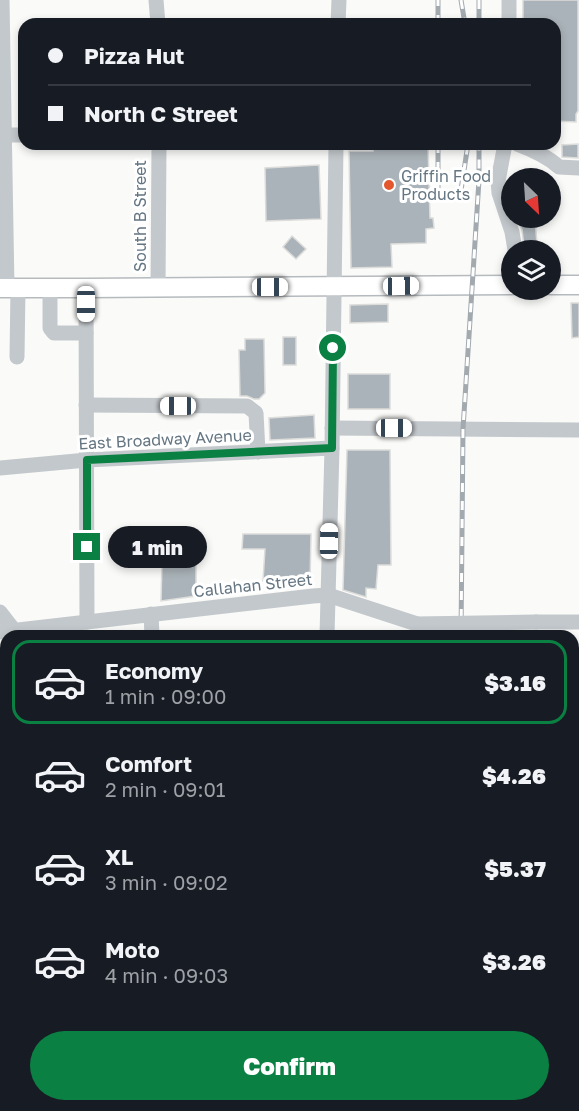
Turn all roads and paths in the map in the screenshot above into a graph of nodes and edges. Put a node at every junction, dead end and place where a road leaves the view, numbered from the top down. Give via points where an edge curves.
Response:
1 (2, 0) edge
2 (156, 0) edge
3 (339, 0) edge
4 (509, 0) edge
5 (158, 18) edge
6 (338, 18) edge
7 (508, 18) edge
8 (2, 135) edge
9 (18, 135) edge
10 (159, 150) edge
11 (336, 150) edge
12 (504, 150) edge
13 (535, 150) edge
14 (579, 168) edge
15 (513, 240) edge
16 (501, 285) edge
17 (561, 285) edge
18 (579, 285) edge
19 (334, 286) junction
20 (8, 288) edge
21 (51, 288) junction
22 (86, 288) junction
23 (158, 288) junction
24 (86, 333) junction
25 (17, 357) dead end
26 (86, 405) junction
27 (332, 428) junction
28 (579, 430) edge
29 (332, 448) junction
30 (258, 452) junction
31 (87, 460) junction
32 (0, 468) edge
33 (328, 596) junction
34 (0, 612) edge
35 (151, 614) junction
36 (87, 622) junction
37 (579, 622) edge
38 (7, 630) edge
39 (16, 630) edge
40 (152, 630) edge
41 (327, 630) edge

1 - 8 street
2 - 5 street
3 - 6 street
4 - 7 street
8 - 9 street
8 - 20 street
10 - 23 street, South B Street
11 - 19 street
12 - 15 street via 499,193
13 - 14 street via 560,168
16 - 19 main road
17 - 18 main road
19 - 23 main road
19 - 27 street
20 - 21 main road
20 - 25 street
21 - 22 main road
21 - 24 street via 50,328 54,333
22 - 23 main road
22 - 24 street
24 - 26 street
26 - 30 street via 247,406 256,413
26 - 31 street
27 - 28 street
27 - 29 street
29 - 30 street, East Broadway Avenue
29 - 33 street
30 - 31 street, East Broadway Avenue
31 - 32 street, East Broadway Avenue
31 - 36 street
33 - 35 street, Callahan Street
33 - 37 street, Callahan Street, bridge via 417,624
33 - 41 street
34 - 38 street
35 - 36 street, Callahan Street
35 - 40 street
36 - 39 street, Callahan Street

